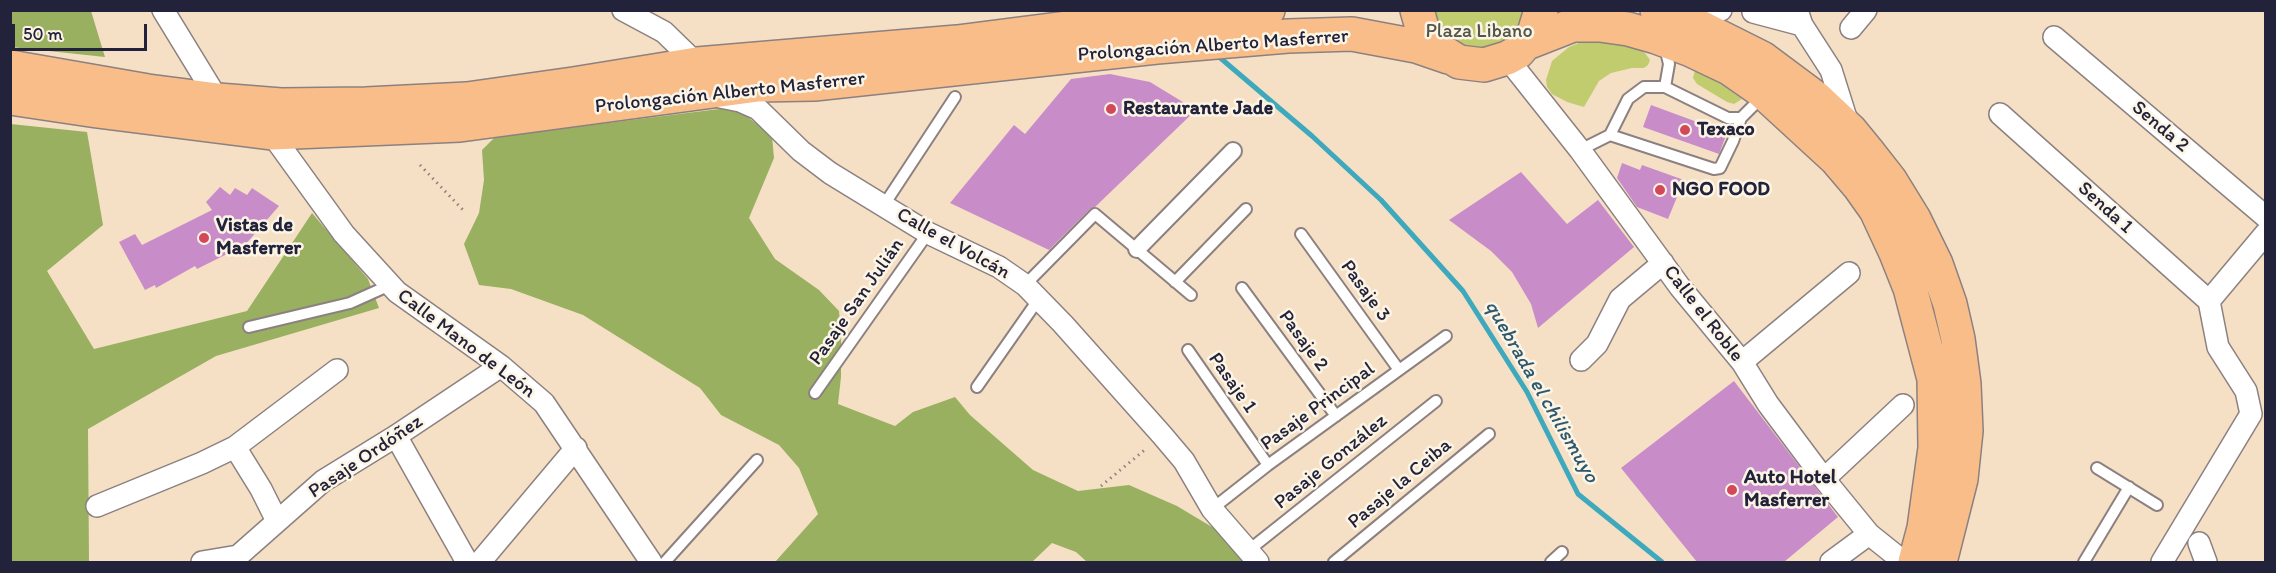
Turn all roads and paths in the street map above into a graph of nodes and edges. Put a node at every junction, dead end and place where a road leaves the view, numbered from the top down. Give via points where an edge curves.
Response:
1 (163, 10) edge
2 (623, 10) edge
3 (1268, 10) edge
4 (1417, 10) edge
5 (1541, 10) edge
6 (1721, 10) edge
7 (1866, 10) edge
8 (1749, 11) edge
9 (1800, 18) edge
10 (1690, 22) junction
11 (1659, 25) edge
12 (1851, 28) dead end
13 (2054, 37) dead end
14 (1517, 51) junction
15 (1448, 57) junction
16 (10, 67) edge
17 (697, 78) junction
18 (1665, 87) junction
19 (955, 97) dead end
20 (10, 98) edge
21 (1770, 99) junction
22 (219, 100) junction
23 (2000, 114) dead end
24 (1741, 118) junction
25 (1850, 130) junction
26 (271, 133) junction
27 (1610, 135) junction
28 (1580, 150) junction
29 (1233, 151) dead end
30 (420, 165) dead end
31 (884, 206) junction
32 (1246, 209) dead end
33 (464, 212) dead end
34 (2265, 217) edge
35 (928, 233) junction
36 (2265, 233) edge
37 (1301, 234) dead end
38 (1137, 249) junction
39 (1663, 263) junction
40 (1849, 273) dead end
41 (1176, 282) junction
42 (390, 285) junction
43 (1242, 288) dead end
44 (1031, 293) junction
45 (1191, 295) dead end
46 (2209, 301) junction
47 (249, 327) dead end
48 (1446, 336) dead end
49 (1188, 350) dead end
50 (1581, 360) dead end
51 (1742, 362) junction
52 (501, 366) junction
53 (337, 370) dead end
54 (1399, 370) junction
55 (976, 387) dead end
56 (815, 393) dead end
57 (1436, 401) dead end
58 (1903, 405) dead end
59 (2258, 408) edge
60 (1336, 416) junction
61 (1489, 434) dead end
62 (1162, 435) junction
63 (396, 436) junction
64 (235, 447) junction
65 (576, 448) junction
66 (757, 460) dead end
67 (1268, 465) junction
68 (2097, 468) dead end
69 (1824, 479) junction
70 (1101, 486) dead end
71 (2129, 487) junction
72 (2157, 505) dead end
73 (97, 506) dead end
74 (1212, 509) junction
75 (277, 520) junction
76 (1869, 534) junction
77 (1562, 552) dead end
78 (1254, 556) edge
79 (240, 559) edge
80 (202, 562) edge
81 (467, 562) edge
82 (480, 562) edge
83 (651, 562) edge
84 (665, 562) edge
85 (1334, 562) edge
86 (1551, 562) edge
87 (1831, 562) edge
88 (1904, 562) edge
89 (1915, 562) edge
90 (1940, 562) edge
91 (2084, 562) edge
92 (2162, 562) edge

1 - 22 street
2 - 17 street via 664,32
3 - 17 main road, Prolongación Alberto Masferrer via 1121,21
4 - 15 main road via 1423,31
5 - 14 main road via 1534,33
6 - 10 street
7 - 12 street
8 - 9 street
9 - 25 street via 1831,70
10 - 11 main road
10 - 25 main road via 1762,58 1817,99
11 - 14 main road via 1629,29 1573,25
11 - 18 lane via 1669,64
11 - 21 main road via 1729,68
13 - 34 street, Senda 2
14 - 15 main road, Prolongación Alberto Masferrer via 1484,65
14 - 28 street, Calle el Roble
15 - 17 main road, Prolongación Alberto Masferrer via 1416,46 1353,34 1157,47 814,84 759,86
16 - 22 main road, Prolongación Alberto Masferrer
17 - 22 main road, Prolongación Alberto Masferrer via 467,99 292,105
17 - 26 main road, Prolongación Alberto Masferrer via 530,117 460,125
17 - 31 street, Calle el Volcán via 758,109 801,151
18 - 24 lane via 1728,118
18 - 27 lane via 1644,87 1634,92
19 - 31 lane
20 - 26 main road, Prolongación Alberto Masferrer
21 - 24 lane via 1758,101
21 - 89 main road via 1836,159 1859,186 1876,210 1910,288 1934,379 1935,448
23 - 46 street, Senda 1
24 - 27 lane via 1724,163 1714,169
25 - 90 main road via 1890,180 1914,219 1936,264 1958,339 1966,431 1961,479
26 - 42 street, Calle Mano de León via 344,234
27 - 28 lane
28 - 39 street, Calle el Roble
29 - 38 street
30 - 33 path
31 - 35 street, Calle el Volcán
32 - 41 lane
35 - 44 street, Calle el Volcán via 999,267
35 - 56 lane, Pasaje San Julián
36 - 46 street
37 - 54 lane, Pasaje 3
38 - 41 lane
38 - 44 lane via 1095,214
39 - 50 street via 1620,299 1597,344
39 - 51 street, Calle el Roble
40 - 51 street
41 - 45 lane
42 - 47 lane via 350,303
42 - 52 street, Calle Mano de León
43 - 60 lane, Pasaje 2
44 - 55 lane
44 - 62 street, Calle el Volcán
46 - 59 street via 2218,347
48 - 54 lane, Pasaje Principal
49 - 67 lane, Pasaje 1
51 - 69 street, Calle el Roble
52 - 63 street, Pasaje Ordóñez
52 - 65 street, Calle Mano de León via 544,403
53 - 64 street
54 - 60 lane, Pasaje Principal
57 - 78 lane, Pasaje González
58 - 69 street
59 - 92 street
60 - 67 lane, Pasaje Principal
61 - 85 lane, Pasaje la Ceiba
62 - 70 path
62 - 74 street, Calle el Volcán via 1184,462
63 - 75 street, Pasaje Ordóñez via 323,481
63 - 81 street
64 - 73 street
64 - 75 street
65 - 82 street
65 - 83 street, Calle Mano de León
66 - 84 lane
67 - 74 lane, Pasaje Principal
68 - 71 lane
69 - 76 street, Calle el Roble
71 - 72 lane
71 - 91 lane
74 - 78 street, Calle el Volcán
75 - 79 street, Pasaje Ordóñez
76 - 87 street
76 - 88 street, Calle el Roble
77 - 86 lane
79 - 80 street, Pasaje Ordóñez

